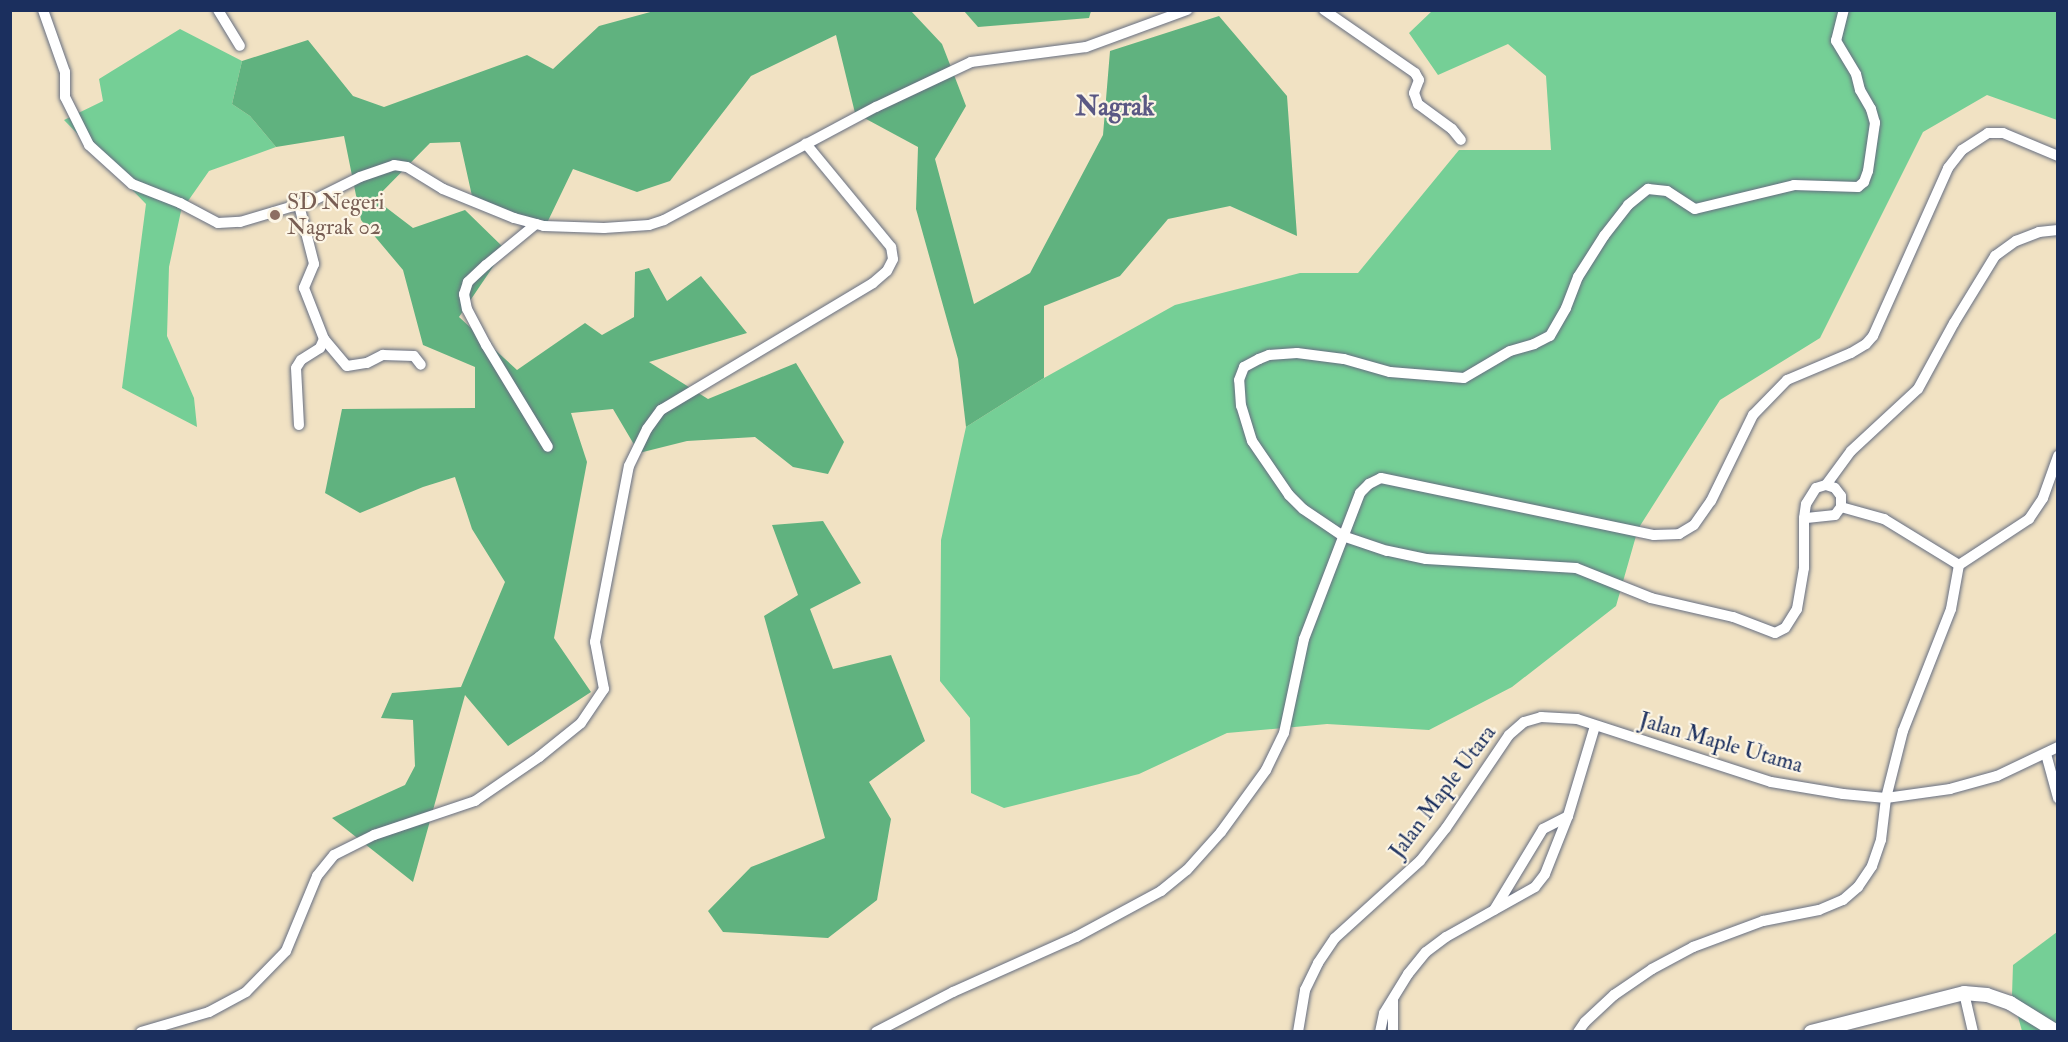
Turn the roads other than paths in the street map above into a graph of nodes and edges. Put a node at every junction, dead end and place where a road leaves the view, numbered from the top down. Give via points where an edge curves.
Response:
1 (43, 10) edge
2 (218, 10) edge
3 (1187, 10) edge
4 (1324, 10) edge
5 (1844, 10) edge
6 (240, 46) dead end
7 (1461, 140) dead end
8 (806, 144) junction
9 (2058, 156) edge
10 (298, 205) junction
11 (536, 224) junction
12 (2058, 230) edge
13 (324, 339) junction
14 (421, 365) dead end
15 (299, 425) dead end
16 (548, 447) dead end
17 (2058, 456) edge
18 (1826, 484) junction
19 (1841, 507) junction
20 (1804, 518) junction
21 (1343, 536) junction
22 (1959, 565) junction
23 (1595, 726) junction
24 (2058, 747) edge
25 (2046, 754) junction
26 (1886, 798) junction
27 (2058, 798) edge
28 (1568, 816) junction
29 (1494, 911) junction
30 (1964, 993) junction
31 (1393, 1000) junction
32 (141, 1032) edge
33 (876, 1032) edge
34 (1298, 1032) edge
35 (1380, 1032) edge
36 (1393, 1032) edge
37 (1578, 1032) edge
38 (1811, 1032) edge
39 (1973, 1032) edge
40 (2057, 1032) edge

1 - 10 street via 64,72 65,97 74,117 89,145 132,184 180,202 218,223 240,222
2 - 6 street
3 - 8 street via 1086,47 971,62
4 - 7 street via 1415,73 1419,80 1414,93 1418,104
5 - 21 street via 1836,41 1856,74 1875,123 1868,171 1858,187 1794,185 1695,209 1667,191 1648,189 1628,205 1604,236 1578,277 1550,336 1510,351 1464,378 1390,372 1318,354 1269,355 1245,367 1239,380 1241,406 1260,456 1302,509
8 - 11 street via 649,225 604,228
8 - 32 street via 891,247 893,259 887,271 873,283 661,410 647,429 629,466 595,642 604,689 581,723 539,758 475,801 374,835 334,855 317,876 286,951 246,992 209,1012
9 - 21 street via 2003,133 1989,133 1962,150 1948,168 1873,336 1851,354 1787,380 1753,415 1711,501 1694,525 1679,534 1654,535 1381,478 1360,493
10 - 11 street via 394,165 407,167 476,203
10 - 13 street via 314,267 304,288
11 - 16 street via 468,282 464,294 467,309 486,345
12 - 18 street via 2016,240 1995,256 1918,389 1851,451
13 - 14 street via 347,366 383,355 414,356
13 - 15 street via 320,348 296,368
17 - 22 street via 2043,498 2029,519
18 - 19 street via 1841,496
18 - 20 street via 1809,496
19 - 20 street via 1834,515
19 - 22 street via 1884,519
20 - 21 street via 1804,568 1797,609 1785,628 1775,633 1733,617 1651,598 1576,568 1426,560
21 - 33 street via 1304,639 1284,733 1266,770 1221,832 1187,870 1161,891 1076,938 952,992
22 - 26 street via 1951,609 1912,702
23 - 26 street, Jalan Maple Utama via 1771,782
23 - 28 street
23 - 34 street, Jalan Maple Utara via 1577,719 1540,717 1524,722 1509,735 1420,861 1343,931 1324,955 1305,990
24 - 25 street, Jalan Maple Utama
25 - 26 street, Jalan Maple Utama via 1997,776
25 - 27 street
26 - 37 street via 1881,840 1872,866 1843,900 1819,910 1763,921 1693,947 1614,995
28 - 29 street via 1543,829
28 - 29 street via 1545,874 1535,887
29 - 31 street via 1426,952
30 - 38 street
30 - 39 street
30 - 40 street via 2010,1003
31 - 35 street via 1384,1014
31 - 36 street

